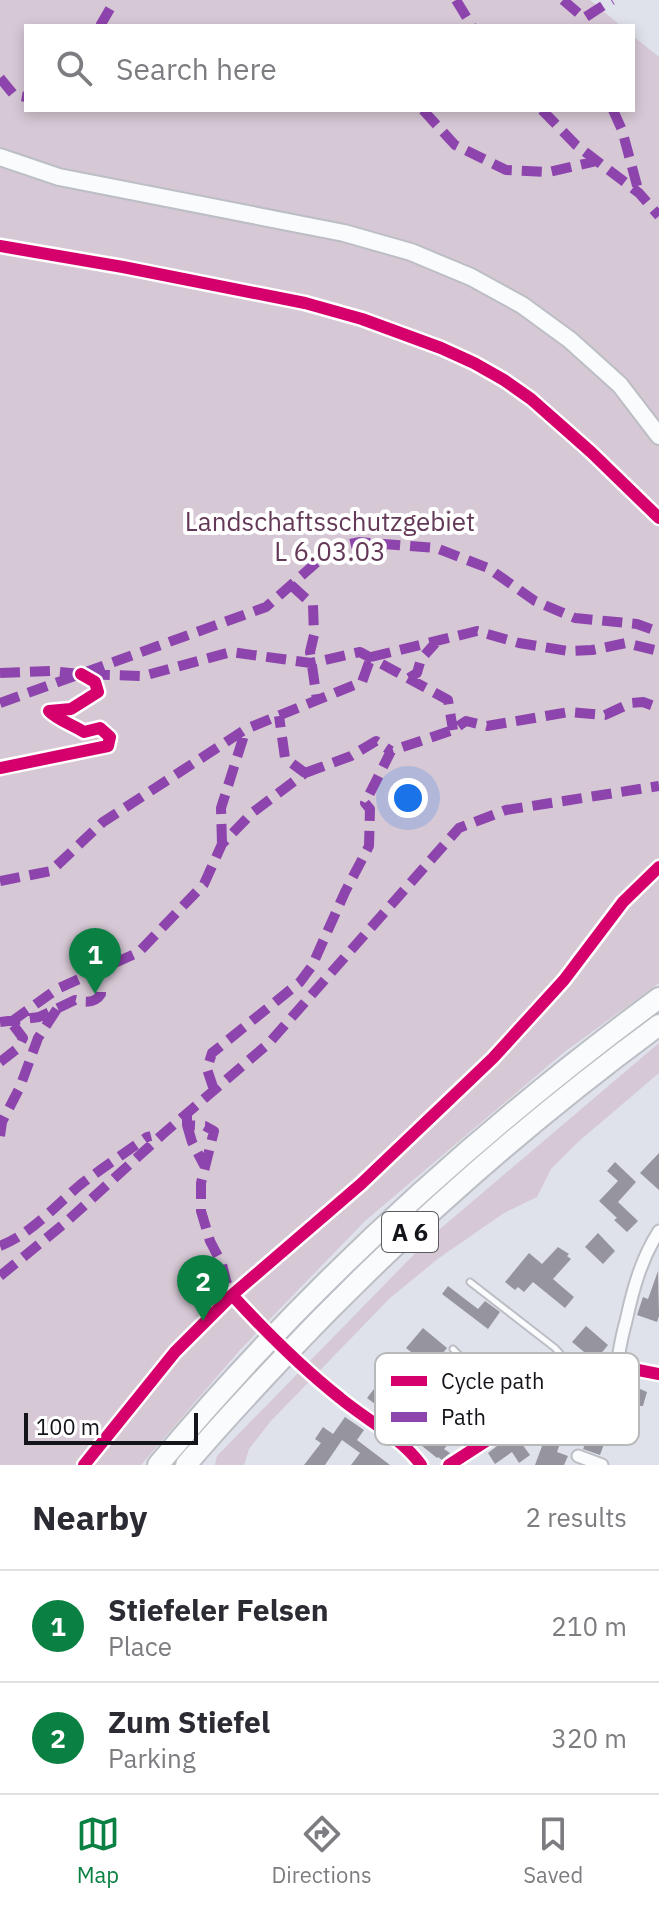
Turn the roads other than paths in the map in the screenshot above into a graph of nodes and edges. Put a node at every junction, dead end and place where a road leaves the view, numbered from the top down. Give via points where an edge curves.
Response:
1 (0, 157) edge
2 (659, 436) edge
3 (659, 998) edge
4 (659, 1025) edge
5 (659, 1231) edge
6 (470, 1282) dead end
7 (232, 1295) dead end
8 (250, 1314) joint
9 (453, 1349) dead end
10 (457, 1353) edge
11 (559, 1353) edge
12 (619, 1353) edge
13 (639, 1370) edge
14 (659, 1374) edge
15 (375, 1425) edge
16 (401, 1445) edge
17 (480, 1445) edge
18 (578, 1456) dead end
19 (158, 1465) edge
20 (186, 1465) edge
21 (421, 1465) edge
22 (449, 1465) edge
23 (602, 1465) edge

1 - 2 main road via 59,177 344,233 471,277 570,340 620,385
3 - 19 highway, A 6 via 539,1091 379,1230 297,1311
4 - 20 highway, A 6 via 549,1111 396,1245 332,1306
5 - 12 street via 640,1268
6 - 11 lane
7 - 8 street
8 - 15 lane, bridge
9 - 10 lane
13 - 14 street
16 - 21 lane, bridge
17 - 22 street
18 - 23 street

